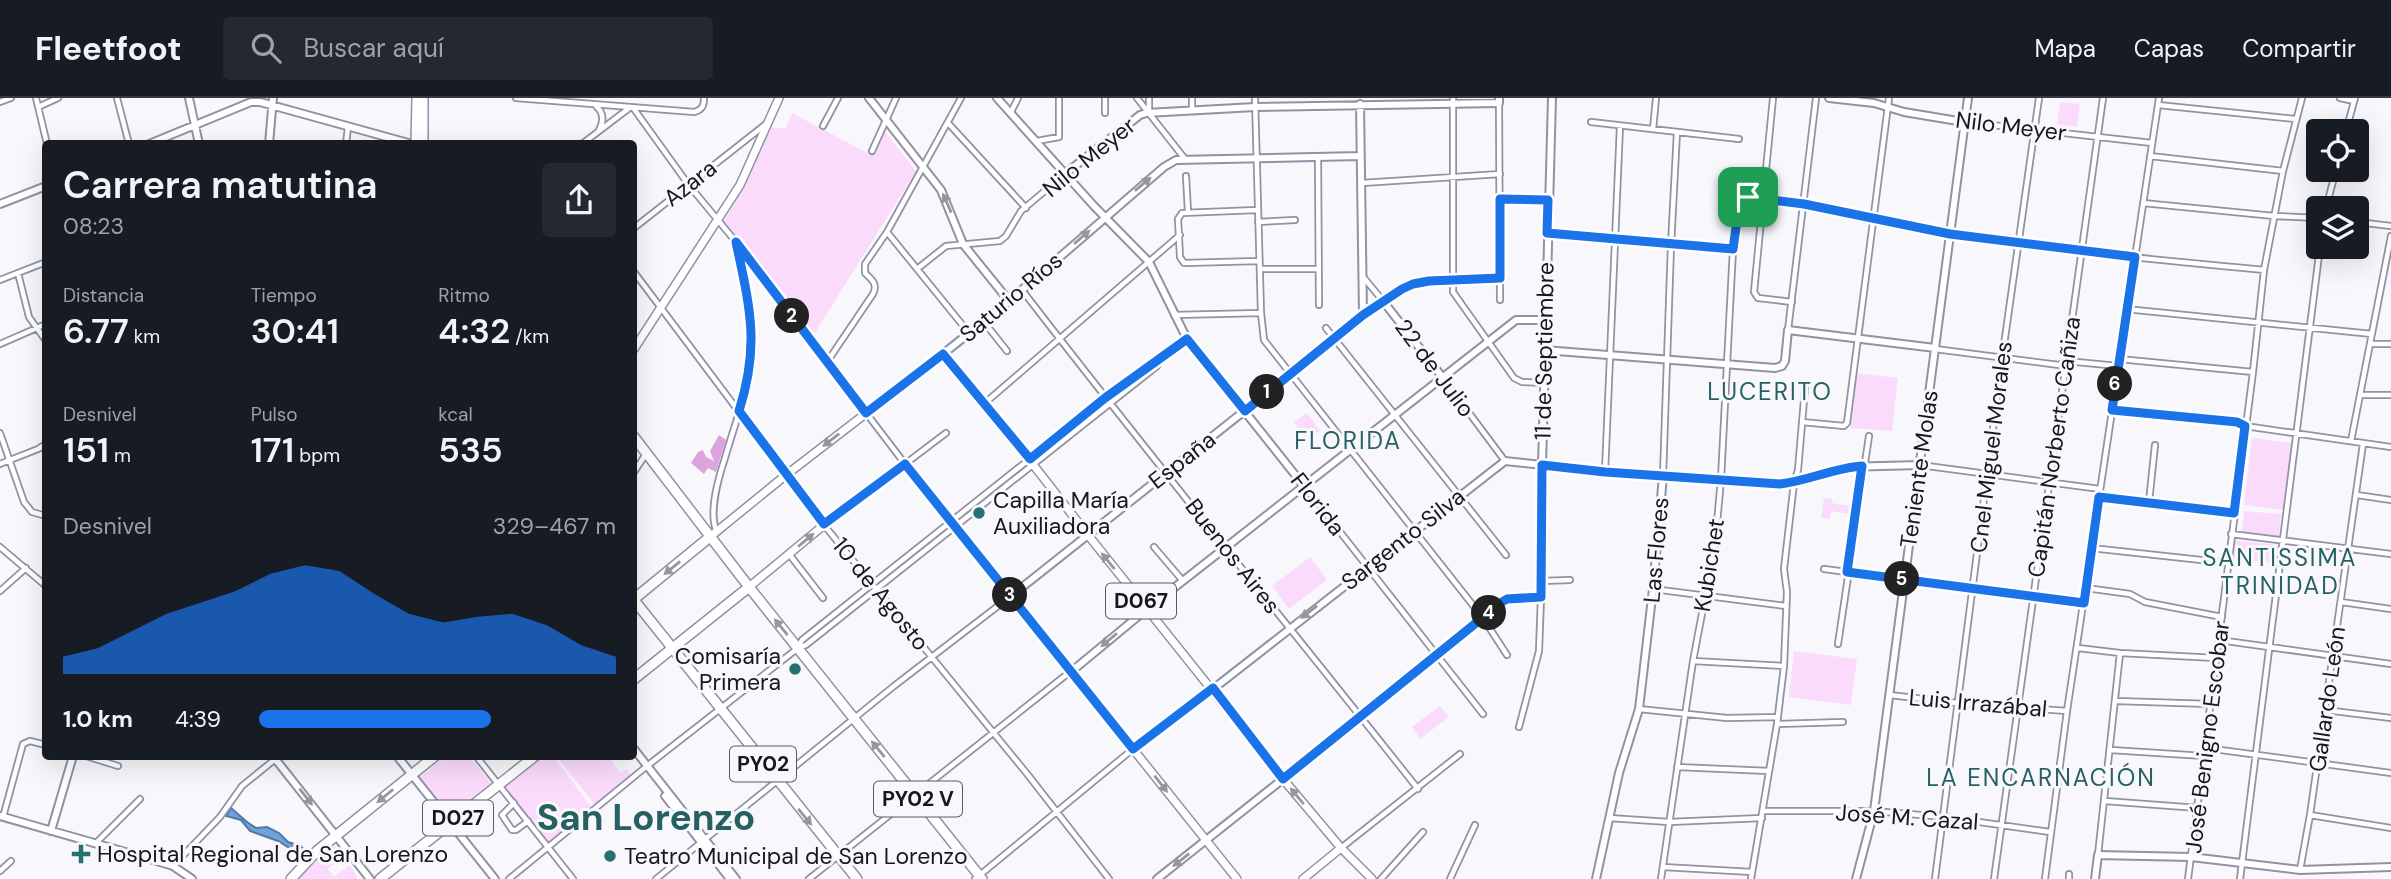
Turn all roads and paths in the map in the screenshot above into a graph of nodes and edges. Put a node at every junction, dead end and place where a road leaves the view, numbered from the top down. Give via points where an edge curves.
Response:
1 (11, 98) edge
2 (36, 98) edge
3 (58, 98) edge
4 (117, 98) edge
5 (189, 98) edge
6 (417, 98) edge
7 (423, 98) edge
8 (516, 98) edge
9 (779, 98) edge
10 (838, 98) edge
11 (869, 98) edge
12 (896, 98) edge
13 (961, 98) edge
14 (997, 98) edge
15 (1018, 98) edge
16 (1059, 98) edge
17 (1105, 98) edge
18 (1137, 98) edge
19 (1149, 98) edge
20 (1192, 98) edge
21 (1255, 98) edge
22 (1552, 98) edge
23 (1656, 98) edge
24 (1773, 98) edge
25 (1816, 98) edge
26 (1829, 98) edge
27 (1889, 98) edge
28 (1968, 98) edge
29 (2039, 98) edge
30 (2103, 98) edge
31 (2159, 98) edge
32 (2302, 98) edge
33 (2340, 98) edge
34 (1844, 99) edge
35 (1499, 100) edge
36 (2354, 100) edge
37 (584, 101) edge
38 (704, 101) edge
39 (1360, 101) edge
40 (1453, 101) edge
41 (0, 102) edge
42 (272, 102) edge
43 (2158, 105) junction
44 (596, 106) junction
45 (38, 107) junction
46 (1255, 107) junction
47 (1888, 107) junction
48 (631, 109) junction
49 (1192, 109) junction
50 (1010, 113) junction
51 (1105, 113) dead end
52 (1149, 113) junction
53 (886, 119) junction
54 (2295, 119) junction
55 (2349, 119) edge
56 (1591, 122) dead end
57 (1964, 122) junction
58 (948, 123) junction
59 (194, 124) junction
60 (766, 124) junction
61 (823, 126) dead end
62 (1620, 126) junction
63 (348, 127) junction
64 (2034, 128) junction
65 (1653, 129) junction
66 (598, 132) junction
67 (1677, 132) junction
68 (2096, 137) junction
69 (748, 138) junction
70 (1738, 139) dead end
71 (46, 140) edge
72 (128, 140) edge
73 (158, 140) edge
74 (198, 140) edge
75 (269, 140) edge
76 (346, 140) edge
77 (398, 140) edge
78 (414, 140) edge
79 (424, 140) edge
80 (587, 140) edge
81 (1036, 141) junction
82 (2152, 143) junction
83 (757, 147) junction
84 (872, 150) dead end
85 (1318, 156) junction
86 (1360, 156) junction
87 (2150, 156) junction
88 (1256, 157) junction
89 (1185, 159) junction
90 (923, 167) junction
91 (2283, 171) junction
92 (1066, 173) junction
93 (1500, 174) junction
94 (1186, 176) dead end
95 (1453, 176) junction
96 (1362, 183) junction
97 (688, 184) junction
98 (42, 188) edge
99 (1763, 198) junction
100 (1500, 199) junction
101 (1548, 200) junction
102 (2143, 203) junction
103 (0, 204) edge
104 (1804, 204) junction
105 (1026, 208) junction
106 (1257, 210) junction
107 (1188, 212) junction
108 (1105, 216) junction
109 (2274, 216) junction
110 (2306, 217) edge
111 (1873, 218) junction
112 (718, 220) junction
113 (1295, 220) dead end
114 (1258, 222) junction
115 (2369, 223) edge
116 (637, 226) edge
117 (2391, 226) edge
118 (887, 232) junction
119 (1547, 233) junction
120 (1950, 234) junction
121 (1180, 236) junction
122 (2391, 236) edge
123 (1614, 239) junction
124 (736, 242) junction
125 (2018, 243) junction
126 (963, 244) junction
127 (1671, 245) junction
128 (1733, 249) junction
129 (2082, 250) junction
130 (2135, 257) junction
131 (2318, 259) edge
132 (1259, 261) junction
133 (1149, 262) junction
134 (42, 264) edge
135 (917, 269) junction
136 (1260, 269) junction
137 (1318, 269) junction
138 (2264, 270) junction
139 (18, 273) junction
140 (637, 276) edge
141 (1363, 277) junction
142 (1500, 278) junction
143 (2383, 279) junction
144 (2391, 279) edge
145 (0, 281) edge
146 (1452, 281) junction
147 (1022, 290) junction
148 (1500, 300) dead end
149 (1009, 301) junction
150 (1383, 301) junction
151 (1792, 302) junction
152 (1319, 305) dead end
153 (661, 309) junction
154 (2126, 309) junction
155 (1261, 313) junction
156 (1174, 315) junction
157 (1363, 315) junction
158 (1545, 320) junction
159 (983, 321) junction
160 (2259, 322) junction
161 (42, 326) edge
162 (2309, 327) junction
163 (1326, 328) dead end
164 (35, 329) junction
165 (1788, 330) junction
166 (969, 333) junction
167 (2372, 334) junction
168 (42, 337) edge
169 (1335, 338) junction
170 (1857, 338) junction
171 (1187, 339) junction
172 (1060, 340) junction
173 (1487, 343) junction
174 (0, 344) edge
175 (2370, 344) junction
176 (2391, 344) edge
177 (637, 345) edge
178 (1935, 348) junction
179 (1545, 350) junction
180 (1007, 351) dead end
181 (943, 354) junction
182 (1610, 355) junction
183 (2002, 359) junction
184 (2119, 359) junction
185 (1668, 360) junction
186 (2066, 361) junction
187 (827, 362) junction
188 (1728, 363) junction
189 (2118, 366) junction
190 (2253, 372) junction
191 (1290, 373) junction
192 (1138, 377) junction
193 (1443, 378) junction
194 (1544, 383) junction
195 (1805, 388) dead end
196 (2360, 395) junction
197 (2391, 396) edge
198 (1105, 398) junction
199 (985, 403) junction
200 (1110, 403) junction
201 (2112, 410) junction
202 (739, 411) junction
203 (1245, 411) junction
204 (866, 413) junction
205 (1396, 415) junction
206 (1802, 422) junction
207 (2245, 426) junction
208 (0, 433) edge
209 (946, 433) dead end
210 (2297, 433) junction
211 (1869, 436) dead end
212 (637, 441) edge
213 (2351, 441) junction
214 (2364, 444) junction
215 (2155, 445) dead end
216 (42, 446) edge
217 (2391, 447) edge
218 (1349, 450) junction
219 (646, 454) junction
220 (1505, 461) junction
221 (9, 462) junction
222 (1032, 462) junction
223 (0, 464) edge
224 (905, 464) junction
225 (1542, 465) junction
226 (1920, 465) junction
227 (1862, 466) junction
228 (637, 468) edge
229 (1166, 471) junction
230 (1605, 472) junction
231 (1987, 473) junction
232 (786, 475) junction
233 (1663, 476) junction
234 (1721, 479) junction
235 (2050, 482) junction
236 (1794, 483) junction
237 (1304, 486) junction
238 (2100, 489) junction
239 (1459, 495) junction
240 (2357, 495) junction
241 (2099, 497) junction
242 (2391, 500) edge
243 (2149, 502) junction
244 (2234, 513) junction
245 (42, 515) edge
246 (824, 524) junction
247 (953, 525) junction
248 (1414, 530) junction
249 (712, 531) junction
250 (2231, 534) junction
251 (1088, 535) junction
252 (2282, 542) junction
253 (0, 547) edge
254 (1154, 547) dead end
255 (1227, 548) junction
256 (2091, 548) junction
257 (2349, 548) junction
258 (789, 554) junction
259 (2391, 554) edge
260 (1506, 555) dead end
261 (2229, 563) junction
262 (1367, 567) junction
263 (26, 568) junction
264 (1824, 569) dead end
265 (1847, 572) junction
266 (1541, 580) junction
267 (1570, 580) dead end
268 (1904, 580) junction
269 (1182, 581) junction
270 (42, 582) edge
271 (872, 584) junction
272 (749, 587) junction
273 (1973, 588) junction
274 (2086, 588) junction
275 (1653, 589) junction
276 (877, 590) junction
277 (0, 591) edge
278 (1011, 596) junction
279 (1705, 596) junction
280 (637, 597) edge
281 (823, 597) dead end
282 (1541, 597) junction
283 (2034, 597) junction
284 (2341, 602) junction
285 (2084, 603) junction
286 (637, 604) edge
287 (1786, 606) junction
288 (1147, 609) junction
289 (2391, 610) edge
290 (2222, 617) junction
291 (1483, 618) junction
292 (1289, 628) junction
293 (2219, 640) junction
294 (1838, 644) dead end
295 (2269, 647) junction
296 (671, 648) junction
297 (798, 648) junction
298 (2078, 648) junction
299 (2120, 653) junction
300 (1507, 655) dead end
301 (1438, 656) junction
302 (2333, 656) junction
303 (932, 657) junction
304 (2216, 658) junction
305 (1693, 661) junction
306 (2391, 664) edge
307 (1784, 666) junction
308 (1072, 671) junction
309 (637, 676) edge
310 (1213, 688) junction
311 (1890, 695) junction
312 (2117, 701) junction
313 (1956, 703) junction
314 (2210, 704) junction
315 (1639, 709) junction
316 (2017, 709) junction
317 (720, 710) junction
318 (2326, 710) junction
319 (2067, 711) junction
320 (1686, 713) junction
321 (1483, 714) dead end
322 (1360, 717) junction
323 (1778, 717) junction
324 (2391, 718) edge
325 (854, 719) junction
326 (1843, 722) dead end
327 (1777, 724) junction
328 (1519, 727) dead end
329 (994, 733) junction
330 (42, 744) edge
331 (2206, 748) junction
332 (1133, 749) junction
333 (2111, 750) junction
334 (2254, 753) junction
335 (637, 754) edge
336 (1460, 754) dead end
337 (2204, 756) junction
338 (637, 759) edge
339 (72, 760) edge
340 (99, 760) edge
341 (272, 760) edge
342 (278, 760) edge
343 (400, 760) edge
344 (430, 760) edge
345 (480, 760) edge
346 (530, 760) edge
347 (2318, 762) junction
348 (118, 766) dead end
349 (1677, 767) junction
350 (645, 768) junction
351 (1769, 771) junction
352 (2391, 773) edge
353 (411, 775) junction
354 (1283, 779) junction
355 (777, 781) junction
356 (499, 784) junction
357 (1418, 789) junction
358 (915, 794) junction
359 (140, 799) dead end
360 (2105, 801) junction
361 (514, 803) junction
362 (2198, 808) junction
363 (1763, 811) junction
364 (1874, 811) junction
365 (1057, 812) junction
366 (2310, 815) junction
367 (2, 816) edge
368 (1944, 817) junction
369 (1608, 818) junction
370 (1762, 818) junction
371 (528, 821) junction
372 (1669, 822) junction
373 (450, 823) junction
374 (1475, 825) dead end
375 (2001, 825) junction
376 (2391, 828) edge
377 (51, 831) junction
378 (1423, 832) dead end
379 (2050, 832) junction
380 (336, 836) junction
381 (1206, 841) junction
382 (703, 842) junction
383 (95, 844) junction
384 (549, 847) junction
385 (1340, 848) junction
386 (838, 855) junction
387 (2098, 855) junction
388 (2191, 857) junction
389 (11, 861) dead end
390 (2242, 862) junction
391 (173, 866) junction
392 (1663, 867) junction
393 (2391, 867) edge
394 (2300, 870) junction
395 (0, 871) edge
396 (1752, 872) junction
397 (979, 878) edge
398 (192, 879) edge
399 (291, 879) edge
400 (370, 879) edge
401 (380, 879) edge
402 (495, 879) edge
403 (509, 879) edge
404 (573, 879) edge
405 (656, 879) edge
406 (730, 879) edge
407 (736, 879) edge
408 (808, 879) edge
409 (857, 879) edge
410 (1108, 879) edge
411 (1157, 879) edge
412 (1237, 879) edge
413 (1303, 879) edge
414 (1372, 879) edge
415 (1381, 879) edge
416 (1450, 879) edge
417 (1596, 879) edge
418 (1661, 879) edge
419 (1751, 879) edge
420 (1856, 879) edge
421 (1935, 879) edge
422 (1994, 879) edge
423 (2045, 879) edge
424 (2095, 879) edge
425 (2188, 879) edge
426 (2240, 879) edge

1 - 41 street
2 - 45 street
3 - 45 street
4 - 72 street
5 - 59 street
6 - 78 highway
7 - 79 highway
8 - 37 street
9 - 60 main road
10 - 61 street
11 - 53 street
12 - 53 street
13 - 58 street
14 - 50 street, Florida
15 - 50 street
16 - 81 street via 1059,137
17 - 51 street
18 - 52 street
19 - 52 street
20 - 49 street
21 - 46 street
22 - 101 street, 11 de Septiembre
23 - 65 street
24 - 99 street
25 - 104 street
26 - 34 street, Nilo Meyer
27 - 47 street
28 - 57 street, Teniente Molas
29 - 64 street, Cnel Miguel Morales
30 - 68 street, Capitán Norberto Cañiza
31 - 43 street
32 - 54 street, José Benigno Escobar
33 - 36 street
34 - 47 street, Nilo Meyer
35 - 40 street, Nilo Meyer
35 - 93 street
36 - 55 street
37 - 44 street
38 - 48 street via 694,112
39 - 40 street, Nilo Meyer
39 - 46 street, Nilo Meyer
39 - 86 street
40 - 95 street
42 - 59 street via 251,102
42 - 63 street
42 - 75 street
43 - 54 street
43 - 82 street
44 - 48 street
44 - 66 street via 602,114
45 - 71 street
46 - 49 street, Nilo Meyer
46 - 88 street
47 - 57 street, Nilo Meyer
47 - 111 street
48 - 66 street
48 - 97 street
49 - 52 street, Nilo Meyer
50 - 81 street, Florida
52 - 89 street
52 - 92 street, Nilo Meyer via 1140,115
53 - 84 street
53 - 90 street
54 - 91 street, José Benigno Escobar
56 - 62 street
57 - 64 street, Nilo Meyer
57 - 120 street, Teniente Molas
58 - 90 street
58 - 105 street
59 - 73 street
59 - 74 street
60 - 69 street, Azara
60 - 83 main road
62 - 65 street
62 - 123 street
63 - 76 street
63 - 77 street
64 - 68 street, Nilo Meyer
64 - 125 street, Cnel Miguel Morales
65 - 67 street
66 - 80 street
67 - 70 street
67 - 127 street, Las Flores
68 - 82 street, Nilo Meyer
68 - 129 street, Capitán Norberto Cañiza
69 - 83 street
69 - 97 street, Azara
81 - 92 street, Florida
82 - 87 street
83 - 112 main road
85 - 86 street, Saturio Ríos
85 - 88 street, Saturio Ríos
85 - 137 street
86 - 96 street
87 - 91 street
87 - 102 street
88 - 89 street, Saturio Ríos
88 - 106 street
108 -> 89 street, Saturio Ríos via 1164,167
90 - 118 street
126 -> 90 street via 946,199
91 - 109 street, José Benigno Escobar
92 - 105 street, Nilo Meyer
92 - 108 street, Florida
93 - 95 street
93 - 100 street
94 - 107 street
95 - 96 street
95 - 146 street
96 - 141 street
97 - 112 street
97 - 116 street, Azara
98 - 103 street
99 - 104 street
99 - 128 street, Kubichet via 1740,198
99 - 151 street via 1755,297
100 - 101 street
100 - 142 street
101 - 119 street, 11 de Septiembre
102 - 109 street
102 - 130 street
104 - 111 street
104 - 151 street
105 - 126 street, Nilo Meyer via 1000,241
106 - 107 street
106 - 114 street
107 - 121 street via 1178,216
108 - 133 street, Florida
147 -> 108 street, Saturio Ríos
109 - 110 street
109 - 138 street, José Benigno Escobar
111 - 120 street
111 - 170 street
112 - 124 street
112 - 153 main road
113 - 114 street
114 - 132 street
115 - 117 street
118 - 135 street
118 - 187 street via 865,264 865,273 876,289
119 - 123 street
119 - 158 street, 11 de Septiembre
120 - 125 street
120 - 178 street, Teniente Molas
121 - 132 street via 1184,263
121 - 133 street
122 - 143 street
123 - 127 street
123 - 182 street
124 - 187 street
124 - 202 street via 752,332 751,367
125 - 129 street
125 - 183 street, Cnel Miguel Morales
126 - 135 street, Nilo Meyer via 946,246
126 - 149 street
127 - 128 street
127 - 185 street, Las Flores
128 - 188 street, Kubichet
129 - 130 street
129 - 186 street, Capitán Norberto Cañiza
130 - 138 street
130 - 154 street
131 - 162 street
132 - 136 street
133 - 156 street, Florida
133 - 172 street
134 - 139 street
135 - 166 street
136 - 137 street
136 - 155 street
137 - 152 street
138 - 160 street, José Benigno Escobar
139 - 145 street
139 - 164 street
140 - 153 street, 10 de Agosto
141 - 150 street, 22 de Julio
141 - 157 street
142 - 146 street, España
142 - 148 street
143 - 144 street
143 - 167 street
146 - 150 street, España via 1413,284
146 - 173 street via 1456,299
147 - 149 street, Saturio Ríos
147 - 172 street, Buenos Aires
149 - 159 street, Saturio Ríos
150 - 157 street, España
150 - 193 street, 22 de Julio
151 - 165 street
153 - 177 main road
153 - 202 street, 10 de Agosto
154 - 160 street
154 - 184 street
155 - 156 street
155 - 191 street via 1264,340
156 - 171 street, Florida
157 - 169 street, España
158 - 173 street via 1517,320
158 - 179 street, 11 de Septiembre
159 - 166 street, Saturio Ríos
159 - 180 street
160 - 162 street
160 - 190 street, José Benigno Escobar
161 - 164 street
162 - 167 street
162 - 210 street
163 - 169 street
164 - 168 street
164 - 174 street
165 - 170 street
165 - 188 street via 1782,366
166 - 181 street, Saturio Ríos
167 - 175 street
169 - 191 street, España
169 - 205 street
170 - 178 street
170 - 206 street via 1847,422 1843,426
171 - 192 street
171 - 203 street, Florida
172 - 198 street, Buenos Aires
172 - 199 street
173 - 193 street
173 - 194 street via 1514,378
175 - 176 street
175 - 196 street
178 - 183 street
178 - 226 street, Teniente Molas
179 - 182 street
179 - 194 street, 11 de Septiembre
181 - 199 main road, D067
181 - 204 main road, Saturio Ríos
182 - 185 street
182 - 230 street
183 - 186 street via 2059,365
183 - 231 street, Cnel Miguel Morales
184 - 189 street
184 - 190 street
185 - 188 street
185 - 233 street, Las Flores
186 - 189 street
186 - 235 street, Capitán Norberto Cañiza
187 - 204 street
188 - 234 street, Kubichet
189 - 201 street
190 - 207 street, José Benigno Escobar
191 - 203 street, España
191 - 218 street
192 - 198 street
192 - 200 street
193 - 205 street
193 - 220 street, 22 de Julio
194 - 225 street, 11 de Septiembre
195 - 206 street
196 - 197 street
196 - 213 street
198 - 200 street, Buenos Aires
198 - 222 street
199 - 222 main road, D067
200 - 222 street
200 - 229 street, Buenos Aires
201 - 207 street
201 - 238 street
202 - 232 street, 10 de Agosto
202 - 249 street via 718,483
203 - 229 street, España
203 - 237 street, Florida
204 - 224 street
204 -> 232 main road, Saturio Ríos
205 - 218 street
205 - 239 street
206 - 236 street
207 - 210 street
207 - 244 street, José Benigno Escobar
208 - 221 street
209 - 224 street
210 - 213 street
210 - 252 street
211 - 227 street
212 - 219 highway, PY02 V
213 - 214 street
214 - 217 street
214 - 240 street, Gallardo León
215 - 243 street
216 - 221 street
218 - 237 street
218 - 248 street
219 - 228 street
219 - 249 highway, PY02 V
220 - 225 street
220 - 239 street, Sargento Silva
221 - 223 street
221 - 245 street via 24,502
222 - 247 street
222 - 251 main road, D067
224 - 246 main road
224 - 247 main road
225 - 230 street
225 - 266 street, 11 de Septiembre
226 - 227 street
226 - 231 street
226 - 268 street, Teniente Molas
227 - 236 street via 1843,467
227 - 265 street
229 - 251 street, España
229 - 255 street, Buenos Aires
230 - 233 street
231 - 235 street
231 - 273 street, Cnel Miguel Morales
232 - 246 street, 10 de Agosto
232 - 249 main road, Saturio Ríos
233 - 234 street
233 - 275 street, Las Flores
234 - 236 street
234 - 279 street, Kubichet
235 - 238 street
235 - 283 street, Capitán Norberto Cañiza
236 - 287 street via 1784,569
237 - 255 street
237 - 262 street, Florida
238 - 241 street
239 - 248 street, Sargento Silva
239 - 260 street
240 - 242 street
240 - 257 street, Gallardo León
241 - 243 street
241 - 256 street
243 - 244 street
244 - 250 street, José Benigno Escobar
258 -> 246 main road
246 - 271 street, 10 de Agosto
247 - 271 street
247 - 276 street
247 - 278 main road
248 - 262 street, Sargento Silva
248 - 291 street
249 - 272 highway, PY02 V
249 -> 280 highway, Saturio Ríos
250 - 252 street
250 - 261 street, José Benigno Escobar
251 - 278 street, España
288 -> 251 main road, D067
252 - 257 street
252 - 295 street
253 - 263 street
254 - 269 street
255 - 269 street
255 - 292 street, Buenos Aires
256 - 261 street
256 - 274 street
257 - 259 street
257 - 284 street, Gallardo León
258 - 272 main road
258 - 281 street
261 - 290 street, José Benigno Escobar
262 -> 292 street, Sargento Silva
262 - 301 street, Florida
263 - 270 street
263 - 277 street
264 - 265 street
265 - 268 street
265 - 294 street
266 - 267 street
266 - 282 street, 11 de Septiembre
268 - 273 street
268 - 311 street, Teniente Molas
269 - 288 street
271 - 276 street, 10 de Agosto
271 - 297 street
272 - 296 highway
297 -> 272 highway, PY02 V
273 - 283 street
273 - 313 street, Cnel Miguel Morales
274 - 285 street
274 - 290 street
275 - 279 street
275 - 315 street, Las Flores
276 - 297 street
276 - 303 street, 10 de Agosto
278 - 303 street, España
278 - 308 main road
279 - 287 street
279 - 305 street, Kubichet
282 - 291 street via 1507,599
282 - 328 street, 11 de Septiembre via 1536,664
283 - 285 street
283 - 316 street, Capitán Norberto Cañiza
284 - 289 street
284 - 302 street, Gallardo León
285 - 298 street
286 - 296 highway, PY02
287 - 307 street
288 -> 308 street
288 - 310 main road, D067
290 - 293 street, José Benigno Escobar
291 - 300 street
291 - 301 street
292 - 310 street, Sargento Silva
292 - 322 street, Buenos Aires
293 - 295 street
293 - 304 street, José Benigno Escobar
295 - 302 street
295 - 334 street
296 - 309 highway
296 - 317 highway, PY02
297 - 317 street
297 - 325 highway, PY02 V
298 - 299 street
298 - 319 street
299 - 304 street
299 - 312 street
301 - 321 street, Florida
301 - 322 street
302 - 306 street
302 - 318 street, Gallardo León
303 - 325 street, España
303 - 329 street, 10 de Agosto
304 - 314 street, José Benigno Escobar
305 - 307 street
305 - 320 street, Kubichet
307 - 323 street
308 - 329 street
308 - 332 main road
310 - 332 street, Sargento Silva
310 - 354 main road, D067
311 - 313 street, Luis Irrazábal
311 - 364 street, Teniente Molas
312 - 314 street
312 - 333 street
313 - 316 street, Luis Irrazábal
313 - 368 street, Cnel Miguel Morales
314 - 331 street, José Benigno Escobar
315 - 320 street
315 - 369 street, Las Flores
316 - 319 street, Luis Irrazábal
316 - 375 street, Capitán Norberto Cañiza
317 - 350 street
317 - 355 highway, PY02
318 - 324 street
318 - 347 street, Gallardo León
319 - 379 street
320 - 323 street
320 - 349 street, Kubichet
322 - 354 street
322 - 357 street, Buenos Aires
323 - 327 street
325 - 355 street, España
358 -> 325 highway, PY02 V
326 - 327 street
327 - 351 street
329 - 358 street
329 - 365 street, 10 de Agosto
330 - 367 street via 23,744
331 - 334 street
331 - 337 street, José Benigno Escobar
332 - 365 street, Sargento Silva
332 -> 381 main road
333 - 337 street
333 - 360 street
334 - 347 street
334 - 390 street
335 - 350 street
336 - 357 street
337 - 362 street, José Benigno Escobar
338 - 350 street
339 - 377 street
340 - 348 street
341 - 391 street via 242,786 220,817
342 -> 380 street
343 - 353 street
344 - 353 highway, D027
345 - 356 street
346 - 356 highway, D027
347 - 352 street
347 - 366 street, Gallardo León
349 - 351 street
349 - 372 street, Kubichet
350 - 382 street
350 - 384 street
351 - 363 street
353 - 373 street
353 -> 380 highway, D027
354 - 381 street
385 -> 354 main road, D067
355 - 382 street, España
355 -> 386 highway, PY02
356 - 361 street
356 - 373 highway, D027
357 - 385 street
358 - 386 street
358 - 397 highway, PY02 V
359 - 383 street
360 - 362 street
360 - 387 street
361 - 371 street
361 - 371 street via 502,815 512,830
362 - 388 street, José Benigno Escobar
363 - 364 street, José M. Cazal
363 - 370 street
364 - 368 street, José M. Cazal
364 - 420 street, Teniente Molas
365 - 397 street, Sargento Silva
365 - 410 street, 10 de Agosto
366 - 376 street
366 - 394 street, Gallardo León
367 - 377 street
368 - 375 street, José M. Cazal
368 - 421 street, Cnel Miguel Morales
369 - 372 street
369 - 417 street, Las Flores
370 - 372 street
370 - 396 street
371 - 384 street
372 - 392 street, Kubichet
373 - 401 highway, D027
373 - 402 street
374 - 416 street
375 - 379 street, José M. Cazal
375 - 422 street, Capitán Norberto Cañiza
377 - 383 street
378 - 415 street
379 - 423 street
380 - 399 highway, D027
380 - 400 street
381 -> 411 street
381 - 412 main road
382 - 405 street, España
382 - 406 street
382 - 407 street
383 - 391 street
384 - 403 street
384 - 404 street
385 - 413 main road
385 - 414 main road, D067
386 - 408 street
386 - 409 highway, PY02
387 - 388 street
387 - 424 street
388 - 390 street
388 - 425 street, José Benigno Escobar
389 - 395 street
390 - 394 street
390 - 426 street
391 - 398 street
392 - 396 street
392 - 418 street, Kubichet
393 - 394 street
396 - 419 street

